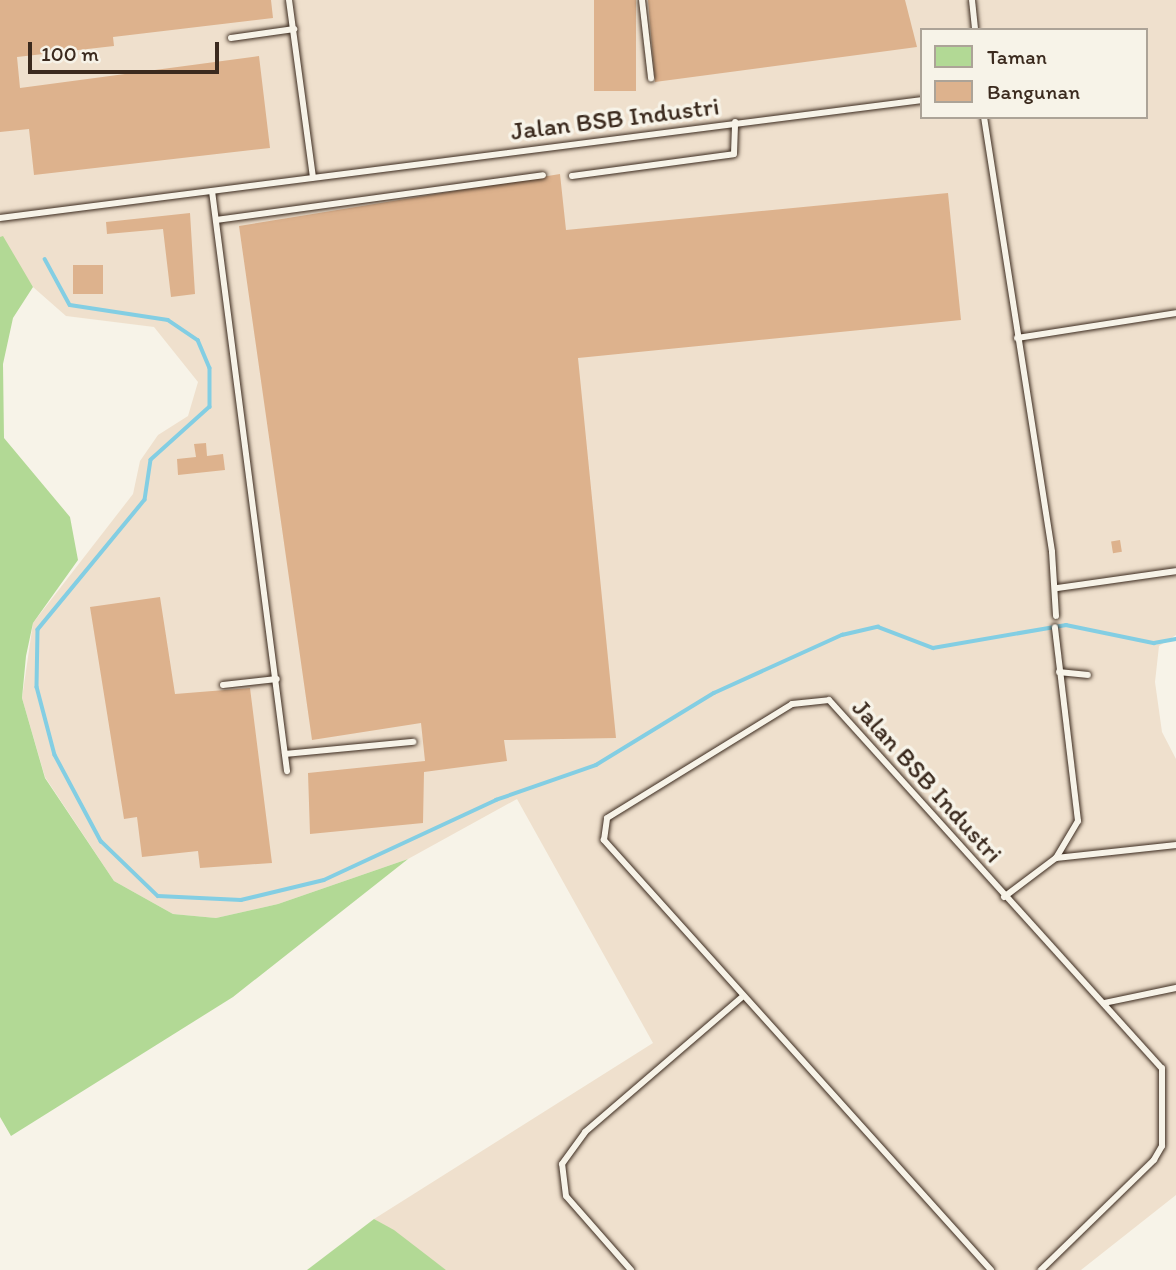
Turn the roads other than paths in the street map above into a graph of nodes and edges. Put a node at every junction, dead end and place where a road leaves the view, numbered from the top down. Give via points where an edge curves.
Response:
1 (289, 0) edge
2 (642, 0) edge
3 (972, 0) edge
4 (975, 28) edge
5 (294, 29) junction
6 (231, 38) dead end
7 (651, 78) dead end
8 (920, 100) edge
9 (984, 119) edge
10 (735, 122) junction
11 (543, 175) dead end
12 (572, 176) dead end
13 (313, 177) junction
14 (212, 191) junction
15 (0, 218) edge
16 (216, 220) junction
17 (1176, 313) edge
18 (1017, 338) junction
19 (1176, 571) edge
20 (1056, 589) junction
21 (1056, 616) dead end
22 (1055, 627) dead end
23 (1059, 672) junction
24 (1088, 675) dead end
25 (277, 679) junction
26 (223, 685) dead end
27 (413, 742) dead end
28 (285, 754) junction
29 (287, 771) dead end
30 (1176, 845) edge
31 (1056, 858) junction
32 (1004, 897) junction
33 (1176, 988) edge
34 (741, 998) junction
35 (1104, 1003) junction
36 (631, 1270) edge
37 (991, 1270) edge
38 (1041, 1270) edge

1 - 5 lane
2 - 7 lane
3 - 4 lane
5 - 6 lane
5 - 13 lane
8 - 10 lane, Jalan BSB Industri
9 - 18 lane
10 - 12 lane via 734,154
10 - 13 lane, Jalan BSB Industri
11 - 16 lane
13 - 14 lane, Jalan BSB Industri
14 - 15 lane, Jalan BSB Industri
14 - 16 lane
16 - 25 lane
17 - 18 lane
18 - 20 lane
19 - 20 lane
20 - 21 lane
22 - 23 lane, Jalan BSB Industri
23 - 24 lane
23 - 31 lane, Jalan BSB Industri via 1078,821
25 - 26 lane
25 - 28 lane
27 - 28 lane
28 - 29 lane
30 - 31 lane
31 - 32 lane, Jalan BSB Industri
32 - 34 lane, Jalan BSB Industri via 829,700 809,698 759,720 607,818 604,840 610,851
32 - 35 lane, Jalan BSB Industri
33 - 35 lane
34 - 36 lane via 585,1132 562,1164 566,1196
34 - 37 lane
35 - 38 lane, Jalan BSB Industri via 1163,1068 1162,1146 1138,1178

